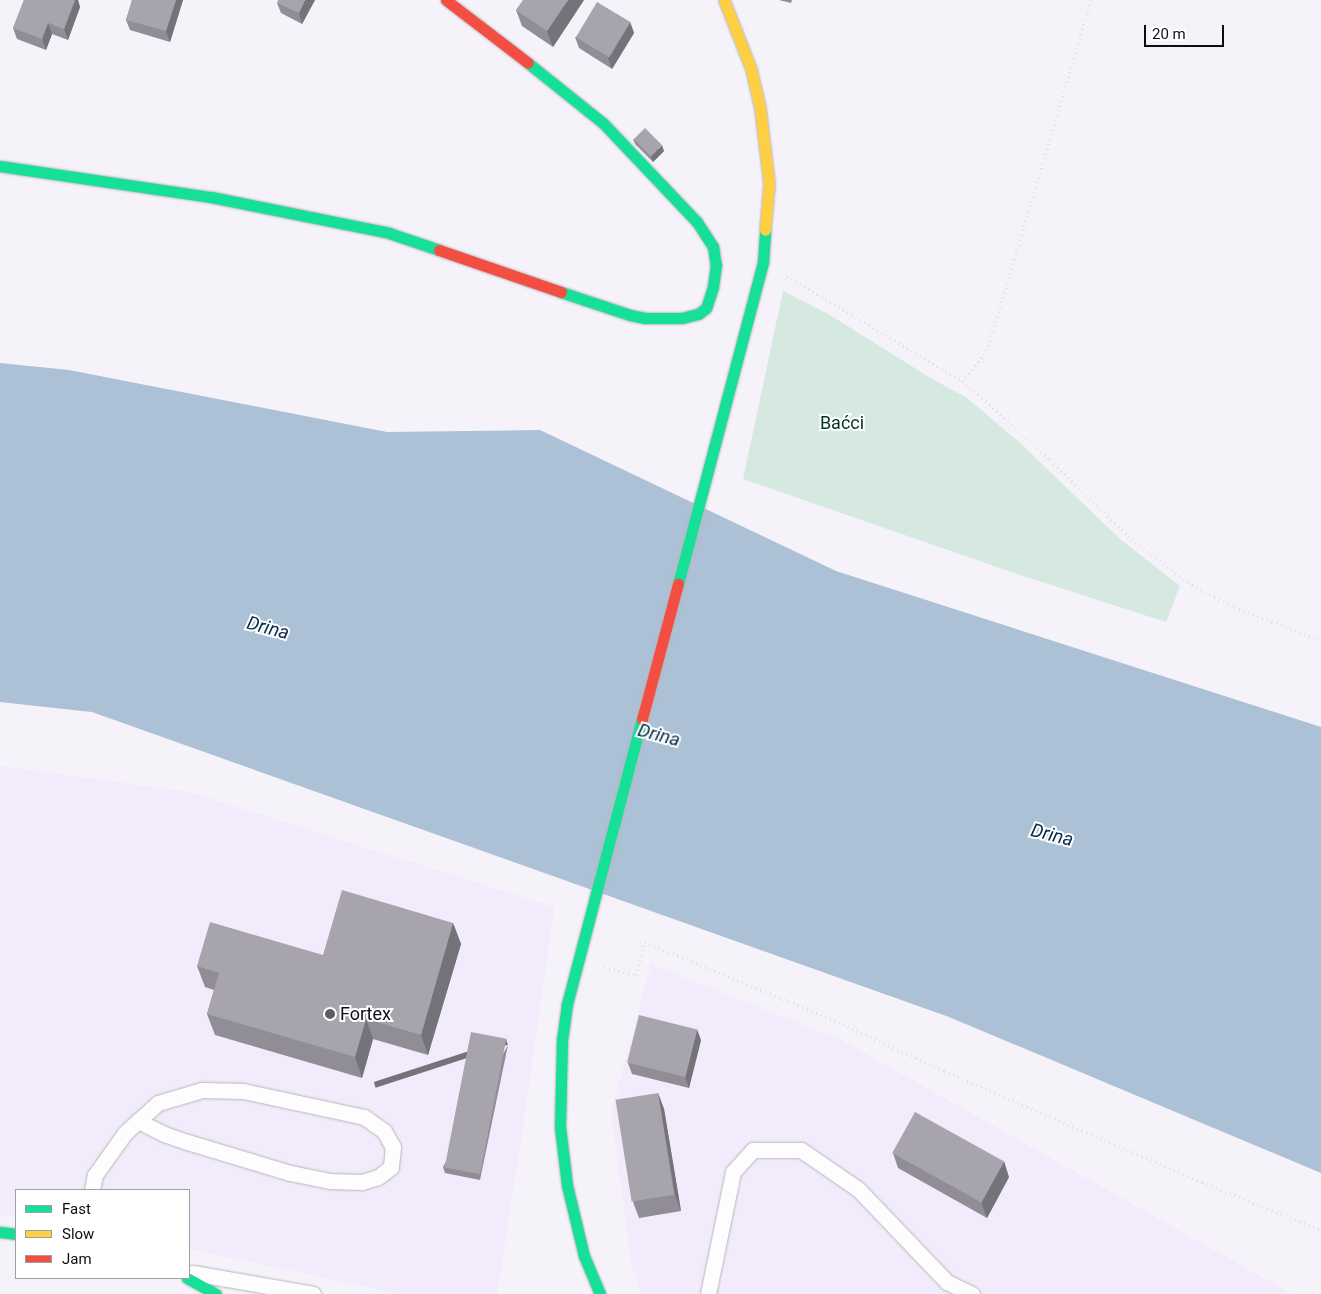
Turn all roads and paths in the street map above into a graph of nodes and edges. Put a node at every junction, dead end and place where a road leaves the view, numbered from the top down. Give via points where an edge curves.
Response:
1 (446, 0) edge
2 (724, 0) edge
3 (1091, 0) edge
4 (0, 166) edge
5 (763, 262) junction
6 (962, 381) junction
7 (1321, 640) edge
8 (577, 960) junction
9 (138, 1121) junction
10 (92, 1189) edge
11 (1321, 1230) edge
12 (0, 1232) edge
13 (15, 1234) edge
14 (190, 1272) edge
15 (189, 1279) edge
16 (216, 1294) edge
17 (312, 1294) edge
18 (600, 1294) edge
19 (708, 1294) edge
20 (972, 1294) edge

1 - 4 main road via 604,123 697,222 713,246 716,265 706,308 682,318 630,315 389,233 211,197
2 - 5 main road via 751,69 760,108 769,184
3 - 6 path via 990,341 984,355
5 - 6 path
5 - 8 main road
6 - 7 path via 1128,536 1192,585 1234,607
8 - 11 path via 636,975 645,942 843,1024 1192,1178
8 - 18 main road via 562,1040 560,1127 567,1185 584,1256
9 - 9 lane via 158,1103 202,1090 243,1091 364,1117 384,1130 394,1147 390,1167 378,1177 362,1182 330,1181 290,1173 187,1142
9 - 10 lane via 125,1133 95,1175
12 - 13 main road
14 - 17 lane
15 - 16 main road
19 - 20 lane via 733,1172 753,1150 801,1150 858,1189 947,1282

